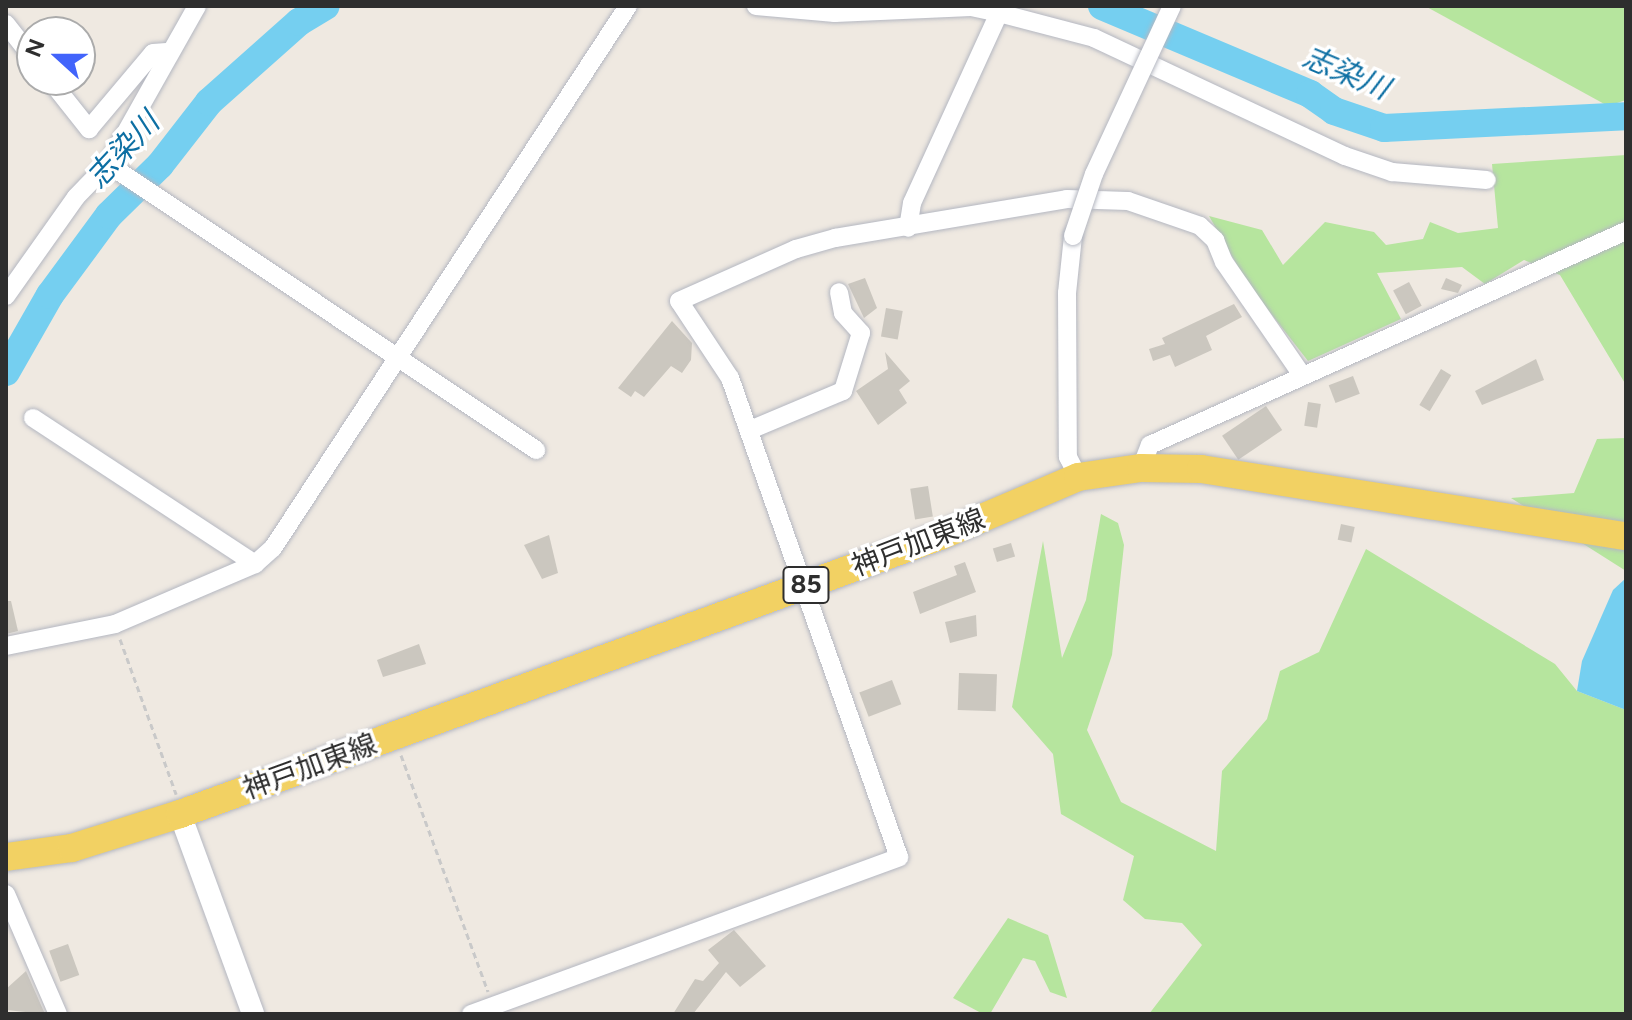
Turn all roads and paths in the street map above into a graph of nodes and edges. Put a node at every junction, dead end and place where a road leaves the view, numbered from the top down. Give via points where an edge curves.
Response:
1 (197, 6) edge
2 (628, 6) edge
3 (756, 6) edge
4 (1172, 6) edge
5 (999, 13) junction
6 (167, 52) junction
7 (63, 96) edge
8 (108, 164) junction
9 (1487, 180) dead end
10 (908, 228) junction
11 (1626, 231) edge
12 (839, 292) dead end
13 (6, 296) edge
14 (397, 358) junction
15 (1302, 375) junction
16 (33, 418) dead end
17 (750, 430) junction
18 (536, 450) dead end
19 (1141, 468) junction
20 (1078, 477) junction
21 (1626, 536) edge
22 (255, 564) junction
23 (803, 586) junction
24 (115, 624) junction
25 (6, 646) edge
26 (394, 736) junction
27 (180, 814) junction
28 (6, 857) edge
29 (6, 894) edge
30 (492, 1003) junction
31 (58, 1014) edge
32 (253, 1014) edge
33 (471, 1014) edge

1 - 6 street
2 - 14 street
3 - 5 street via 835,13 971,7
4 - 20 street, bridge via 1094,174 1073,236 1067,293 1068,457
5 - 9 street via 1094,38 1345,156 1392,172
5 - 10 street via 912,203
6 - 7 street via 153,53 89,129
6 - 8 street
8 - 13 street via 76,197
8 - 14 street
10 - 15 street via 1067,199 1128,201 1200,226 1215,240 1224,262
10 - 17 street via 796,249 679,301 720,359
11 - 15 street
12 - 17 street via 843,313 861,333 843,391
14 - 18 street
14 - 22 street via 290,526
15 - 19 street via 1150,445
16 - 22 street
17 - 23 street
19 - 20 main road, 神戸加東線 / 85
19 - 21 main road, 神戸加東線 / 85 via 1201,469
20 - 23 main road, 神戸加東線 / 85
22 - 24 street
23 - 26 main road, 神戸加東線 / 85
23 - 30 street via 899,857
24 - 25 street
24 - 27 path
26 - 27 main road, 神戸加東線 / 85
26 - 30 path
27 - 28 main road, 神戸加東線 / 85 via 72,848
27 - 32 street
29 - 31 street
30 - 33 street

